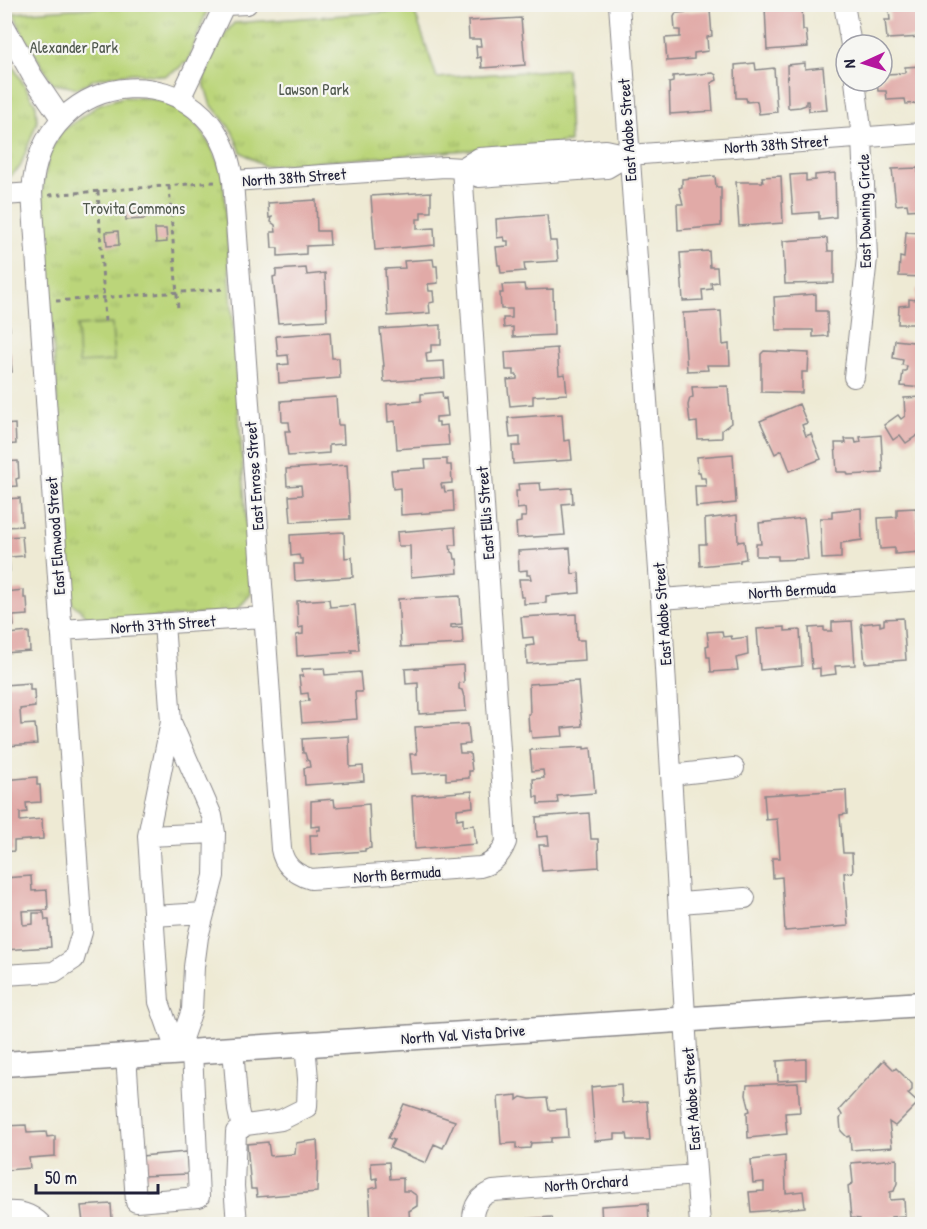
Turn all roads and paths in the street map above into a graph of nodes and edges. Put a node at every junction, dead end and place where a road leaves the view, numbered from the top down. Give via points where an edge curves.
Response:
1 (247, 4) edge
2 (619, 4) edge
3 (844, 4) edge
4 (225, 5) edge
5 (5, 27) edge
6 (849, 33) edge
7 (129, 88) joint
8 (856, 93) edge
9 (180, 99) junction
10 (61, 118) junction
11 (922, 133) edge
12 (862, 137) junction
13 (629, 155) junction
14 (462, 168) junction
15 (233, 181) junction
16 (169, 186) junction
17 (98, 191) junction
18 (4, 195) edge
19 (32, 195) junction
20 (241, 288) junction
21 (177, 292) junction
22 (104, 297) junction
23 (39, 302) junction
24 (178, 309) dead end
25 (105, 323) dead end
26 (854, 377) dead end
27 (922, 580) edge
28 (661, 599) junction
29 (264, 617) junction
30 (164, 624) junction
31 (61, 630) junction
32 (171, 722) junction
33 (734, 768) dead end
34 (671, 775) junction
35 (215, 833) junction
36 (148, 836) junction
37 (499, 856) joint
38 (293, 871) joint
39 (745, 898) dead end
40 (680, 903) junction
41 (204, 913) junction
42 (153, 916) junction
43 (4, 975) edge
44 (922, 1004) edge
45 (686, 1019) junction
46 (305, 1044) junction
47 (233, 1049) junction
48 (184, 1053) junction
49 (126, 1056) junction
50 (4, 1064) edge
51 (242, 1128) junction
52 (696, 1175) junction
53 (4, 1212) edge
54 (38, 1221) edge
55 (237, 1224) edge
56 (473, 1224) edge
57 (700, 1224) edge

1 - 4 street
2 - 13 street, East Adobe Street
3 - 6 street
4 - 9 street
5 - 10 street
7 - 9 street, East Enrose Street via 156,90
7 - 10 street, East Elmwood Street via 101,93
8 - 12 street, East Downing Circle
9 - 15 street, East Enrose Street via 203,116 221,138
10 - 19 street, East Elmwood Street via 40,150
11 - 12 street, North 38th Street
12 - 13 street, North 38th Street
12 - 26 street, East Downing Circle via 867,258
13 - 14 street, North 38th Street via 606,150 479,177
13 - 28 street, East Adobe Street
14 - 15 street, North 38th Street
14 - 37 street, East Ellis Street via 507,834
15 - 16 path
15 - 20 street, East Enrose Street
16 - 17 path
16 - 21 path
17 - 19 path
17 - 22 path
18 - 19 street
19 - 23 street, East Elmwood Street
20 - 21 path
20 - 29 street, East Enrose Street
21 - 22 path
21 - 24 path
22 - 23 path
22 - 25 path
23 - 31 street, East Elmwood Street
27 - 28 street, North Bermuda
28 - 34 street, East Adobe Street
29 - 30 street, North 37th Street
29 - 38 street, East Enrose Street via 281,849
30 - 31 street, North 37th Street
30 - 32 street
31 - 43 street, East Elmwood Street via 82,932 74,959 54,972
32 - 35 street via 212,816
32 - 36 street
33 - 34 street
34 - 40 street, East Adobe Street
35 - 36 street
35 - 41 street via 214,876
36 - 42 street
37 - 38 street, North Bermuda via 480,867 434,871 318,879
39 - 40 street
40 - 45 street, East Adobe Street
41 - 42 street
41 - 48 street
42 - 48 street via 159,1002
44 - 45 main road, North Val Vista Drive
45 - 46 main road, North Val Vista Drive
45 - 52 street, East Adobe Street
46 - 47 main road, North Val Vista Drive
46 - 51 street via 307,1107 281,1120
47 - 48 main road, North Val Vista Drive
47 - 51 street
48 - 49 main road, North Val Vista Drive
48 - 49 street via 199,1197 136,1202
49 - 50 main road, North Val Vista Drive
51 - 55 street via 236,1132
52 - 56 street, North Orchard via 501,1190 478,1200
52 - 57 street, East Adobe Street
53 - 54 street via 21,1212

